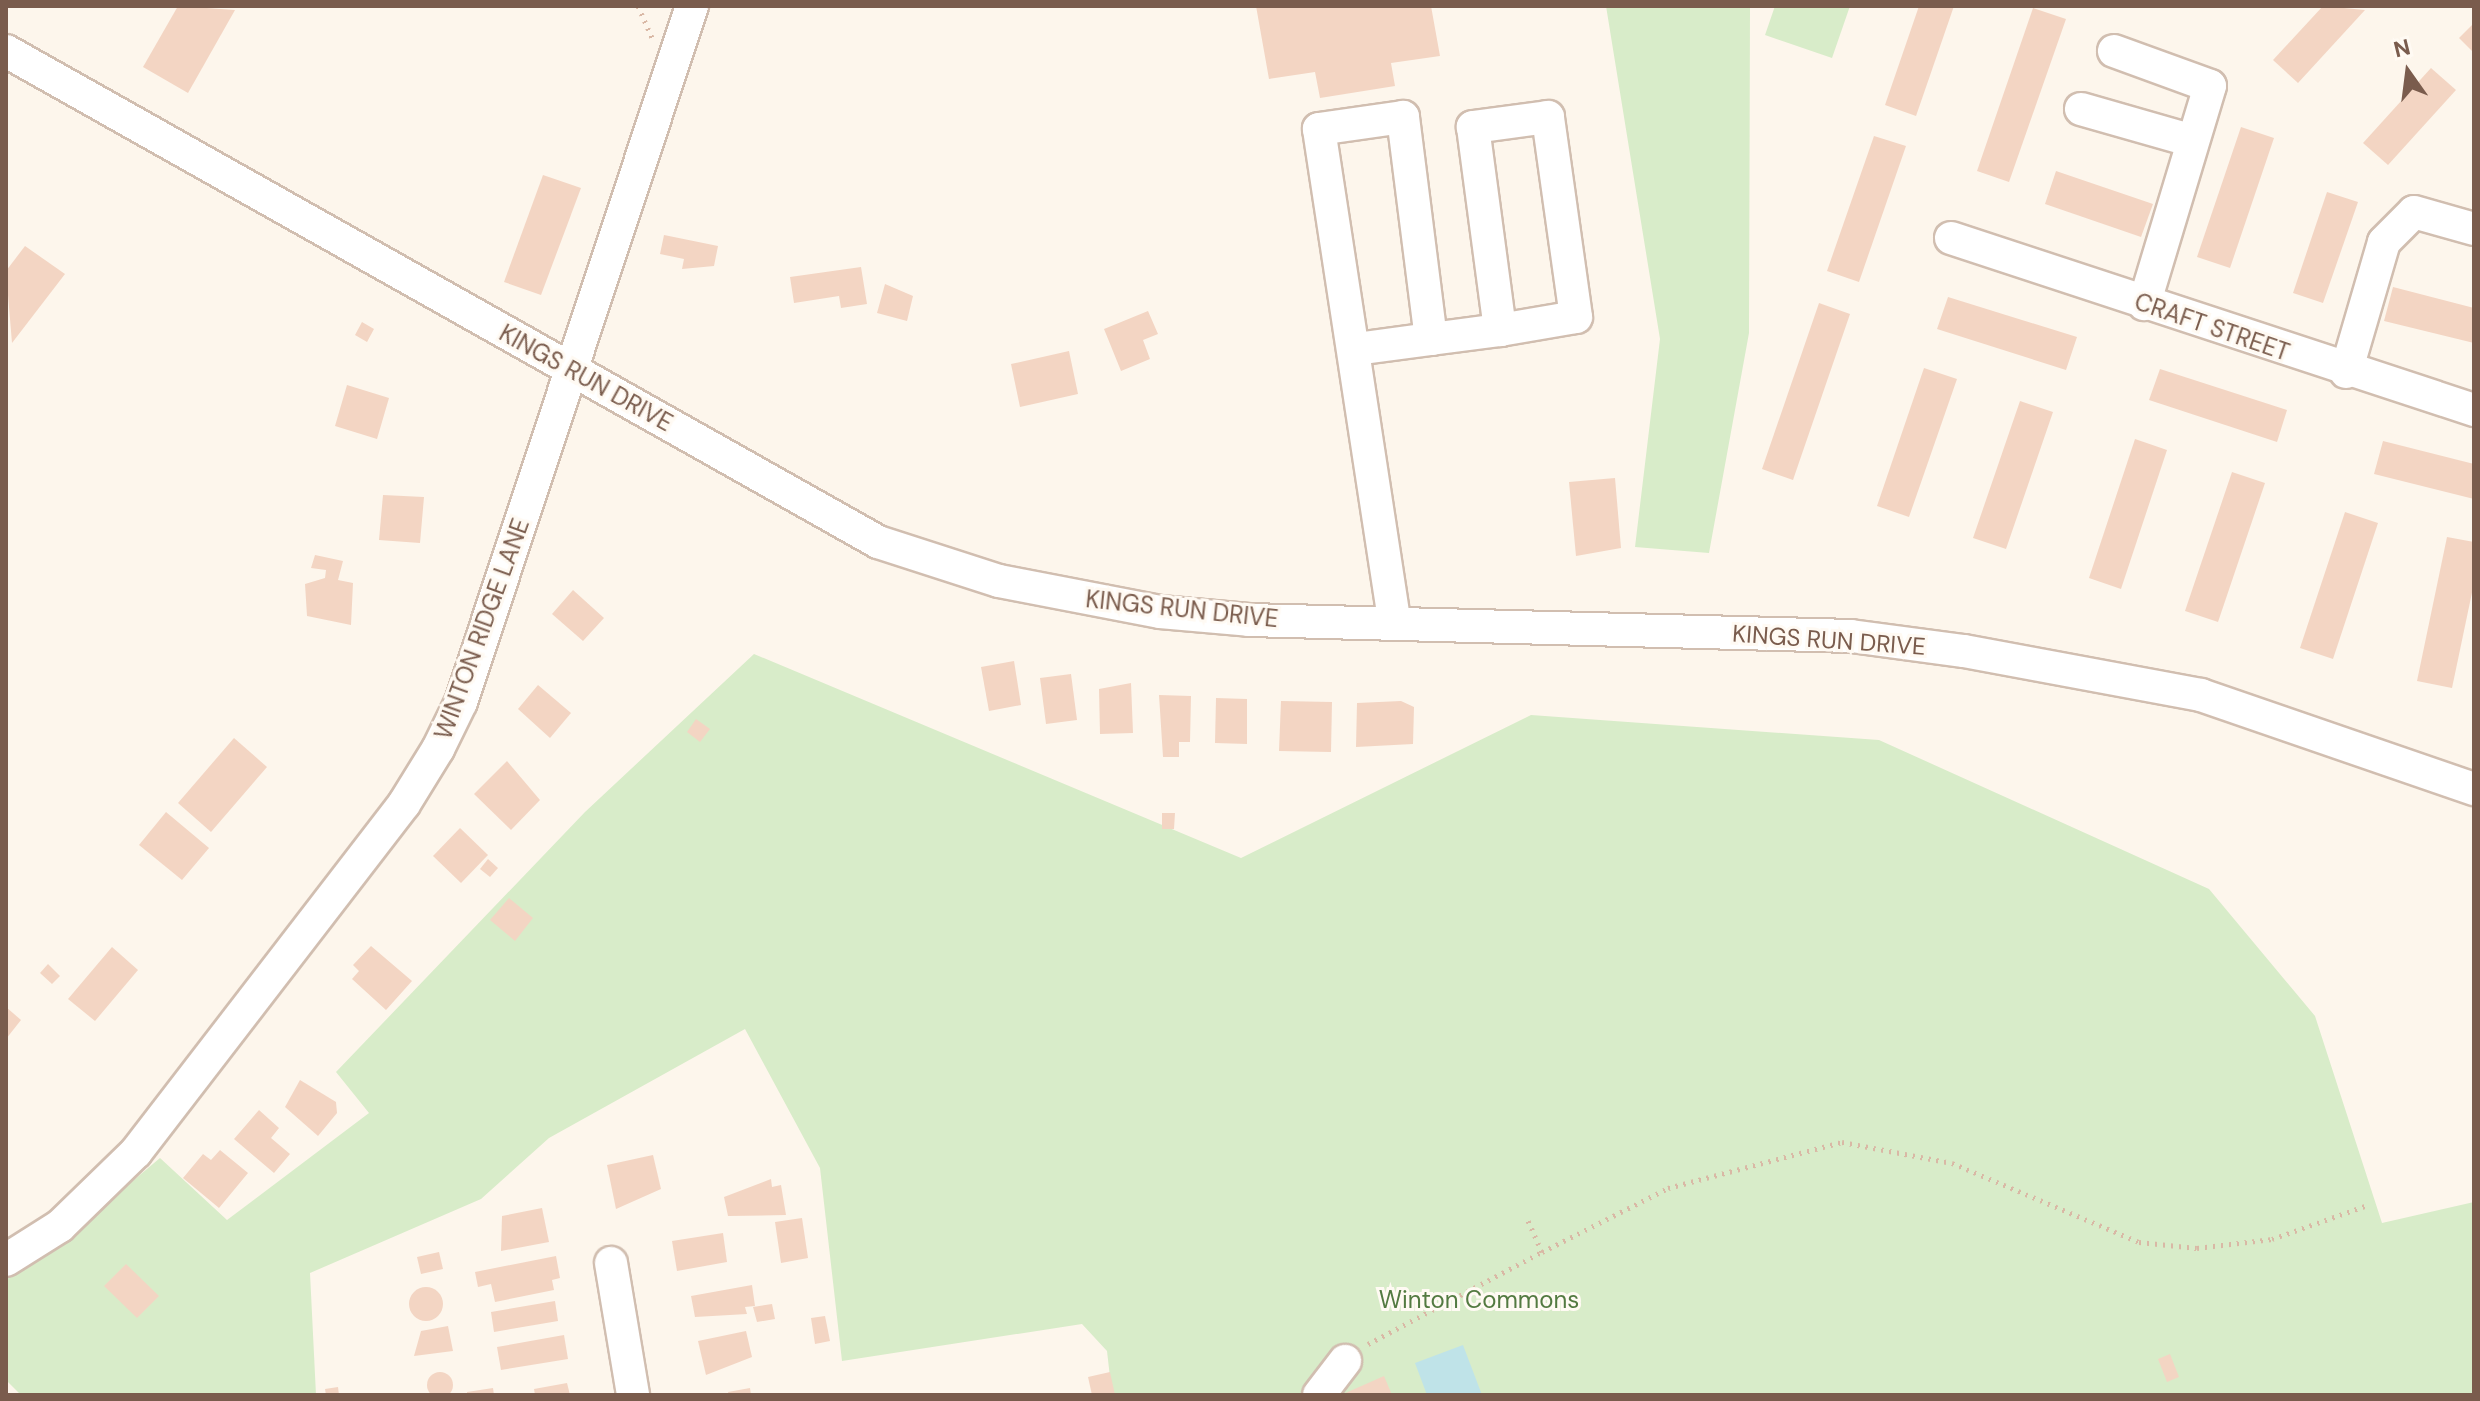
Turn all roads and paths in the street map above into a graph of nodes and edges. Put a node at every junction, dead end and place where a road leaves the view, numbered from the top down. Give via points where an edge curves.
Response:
1 (692, 6) edge
2 (6, 51) edge
3 (2114, 51) dead end
4 (2081, 109) dead end
5 (2193, 141) junction
6 (2474, 229) edge
7 (1951, 238) dead end
8 (2144, 304) junction
9 (1500, 330) junction
10 (1431, 339) junction
11 (1356, 349) junction
12 (573, 371) junction
13 (2346, 372) junction
14 (2474, 410) edge
15 (1394, 622) junction
16 (2474, 789) edge
17 (2365, 1206) dead end
18 (1527, 1219) dead end
19 (1542, 1252) junction
20 (6, 1260) edge
21 (611, 1263) dead end
22 (1345, 1361) joint
23 (633, 1395) edge
24 (1319, 1395) edge

1 - 12 street, WINTON RIDGE LANE
2 - 12 street, KINGS RUN DRIVE
3 - 5 street via 2210,86
4 - 5 street
5 - 8 street
6 - 13 street via 2414,212 2384,242
7 - 8 street, CRAFT STREET
8 - 13 street, CRAFT STREET
9 - 9 street via 1576,317 1548,117 1473,127
9 - 10 street
10 - 11 street
10 - 11 street via 1403,117 1319,129
11 - 15 street
12 - 15 street, KINGS RUN DRIVE via 878,542 943,564 1160,612
12 - 20 street, WINTON RIDGE LANE via 461,702 404,804 136,1152 60,1226
13 - 14 street, CRAFT STREET
15 - 16 street, KINGS RUN DRIVE via 1851,636 2008,658 2201,695
17 - 19 path via 2272,1239 2197,1248 2139,1242 1952,1163 1842,1142 1668,1188
18 - 19 path
19 - 22 path via 1388,1329
21 - 23 street
22 - 24 street

